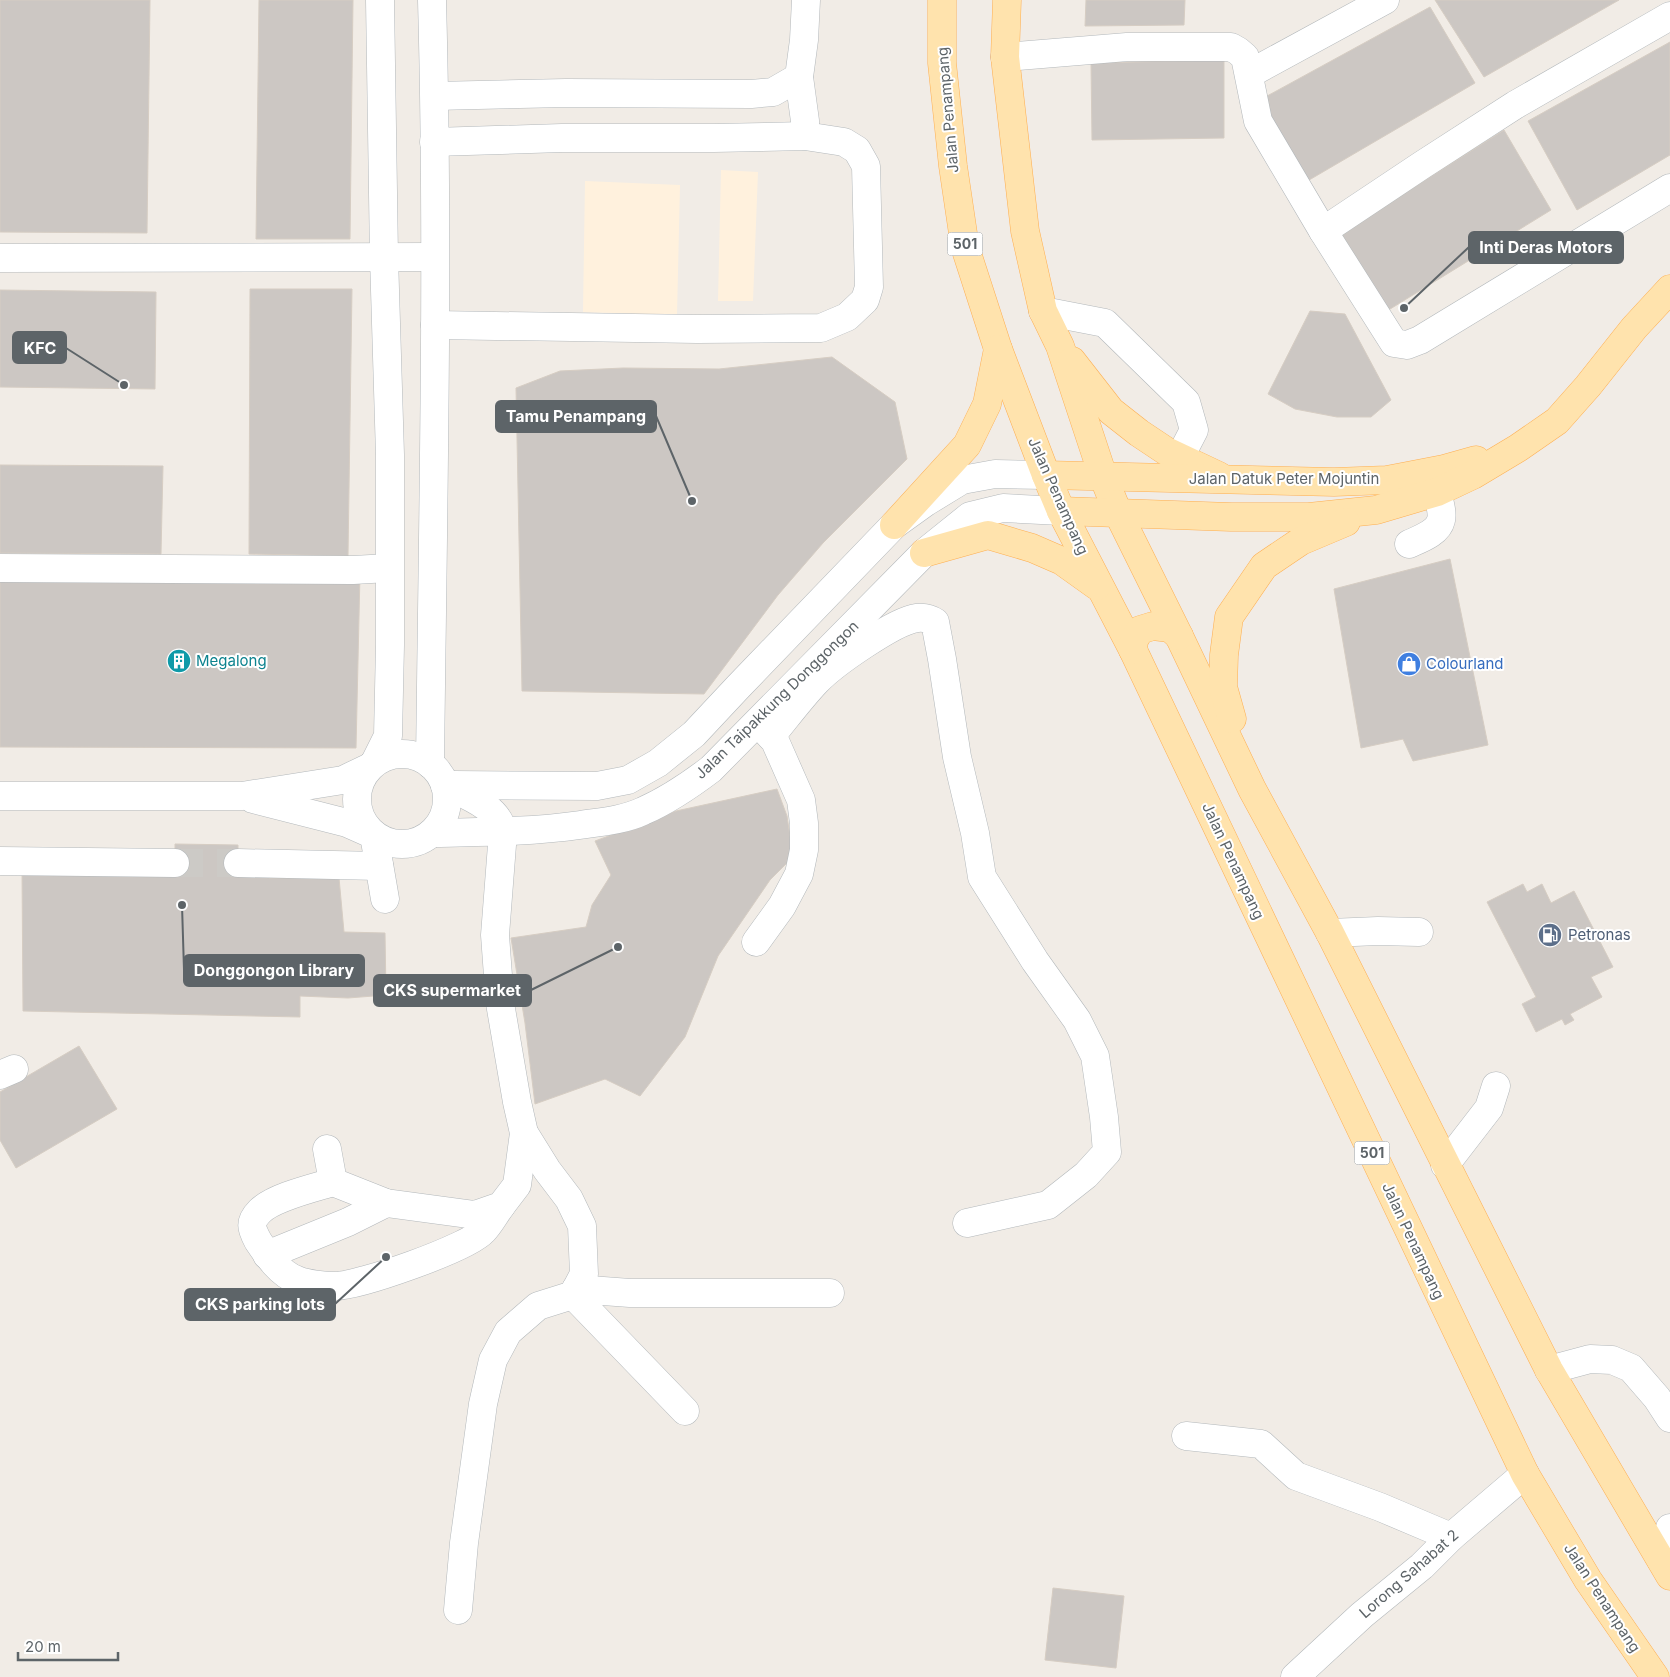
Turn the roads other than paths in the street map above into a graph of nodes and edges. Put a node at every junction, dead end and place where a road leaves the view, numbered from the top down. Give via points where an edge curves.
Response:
1 (380, 0) edge
2 (432, 0) edge
3 (806, 0) edge
4 (942, 0) edge
5 (1008, 0) edge
6 (1385, 0) edge
7 (1670, 16) edge
8 (1006, 57) junction
9 (1248, 74) junction
10 (799, 77) junction
11 (434, 96) junction
12 (805, 136) junction
13 (434, 142) junction
14 (1670, 188) edge
15 (1323, 231) junction
16 (384, 257) junction
17 (434, 257) junction
18 (0, 258) edge
19 (1670, 289) edge
20 (1043, 311) junction
21 (435, 326) junction
22 (1060, 346) junction
23 (998, 349) junction
24 (1518, 448) junction
25 (1180, 457) junction
26 (1046, 475) junction
27 (1103, 476) junction
28 (1227, 480) junction
29 (1438, 492) junction
30 (1376, 510) junction
31 (1061, 511) junction
32 (1118, 513) junction
33 (894, 526) junction
34 (1410, 544) dead end
35 (924, 553) junction
36 (0, 568) edge
37 (389, 568) junction
38 (1100, 588) junction
39 (1156, 591) junction
40 (1114, 614) junction
41 (1179, 636) junction
42 (1133, 650) junction
43 (764, 729) junction
44 (371, 765) junction
45 (438, 774) junction
46 (1252, 789) junction
47 (0, 796) edge
48 (242, 796) junction
49 (504, 832) junction
50 (432, 833) junction
51 (374, 835) junction
52 (0, 861) edge
53 (175, 863) tunnel mouth
54 (238, 863) tunnel mouth
55 (379, 866) junction
56 (385, 899) dead end
57 (1419, 932) dead end
58 (1330, 933) junction
59 (756, 942) dead end
60 (1496, 1086) dead end
61 (524, 1133) junction
62 (327, 1150) dead end
63 (1445, 1166) junction
64 (333, 1182) junction
65 (386, 1203) junction
66 (500, 1206) junction
67 (967, 1223) dead end
68 (267, 1255) junction
69 (575, 1292) junction
70 (830, 1293) dead end
71 (1549, 1370) junction
72 (685, 1411) dead end
73 (1670, 1418) edge
74 (1186, 1436) dead end
75 (1525, 1474) junction
76 (1670, 1528) edge
77 (1451, 1537) junction
78 (1666, 1568) edge
79 (458, 1610) dead end
80 (1295, 1677) edge
81 (1655, 1677) edge

1 - 16 street
2 - 11 street
3 - 10 street
4 - 23 main road, Jalan Penampang / 501 via 942,63 964,238
5 - 8 main road
6 - 9 street
7 - 15 street via 1515,105
8 - 9 street via 1128,46 1231,48 1245,57
8 - 20 main road via 1025,231
9 - 15 street via 1258,121
10 - 11 street via 773,92 751,94
10 - 12 street
11 - 13 street
12 - 13 street
12 - 21 street via 844,142 856,150 866,166 869,287 865,300 847,317 821,328
13 - 17 street
14 - 15 street via 1436,331 1406,345 1394,342
16 - 17 street
16 - 18 street
16 - 37 street via 390,456
17 - 21 street
19 - 24 main road, Jalan Datuk Peter Mojuntin via 1557,421
20 - 22 main road
20 - 25 street via 1105,323 1186,402 1194,430
21 - 45 street
22 - 25 main road via 1111,411 1139,433
22 - 27 main road
23 - 26 main road, Jalan Penampang / 501
23 - 33 main road via 987,404 967,445
24 - 28 main road, Jalan Datuk Peter Mojuntin via 1444,469 1387,480
24 - 29 main road, Jalan Datuk Peter Mojuntin
25 - 28 main road
26 - 27 main road, Jalan Datuk Peter Mojuntin
26 - 31 main road, Jalan Penampang / 501
26 - 33 street via 995,474 962,480
27 - 28 main road, Jalan Datuk Peter Mojuntin
27 - 32 main road
29 - 30 main road, Jalan Datuk Peter Mojuntin
29 - 34 street via 1442,519 1438,528
30 - 32 main road, Jalan Datuk Peter Mojuntin via 1309,517
30 - 46 main road via 1301,540 1264,566 1229,617 1222,687
31 - 32 main road, Jalan Datuk Peter Mojuntin
31 - 35 street, Jalan Taipakkung Donggongon via 1003,508 970,516
31 - 38 main road, Jalan Penampang / 501
32 - 39 main road
33 - 45 street via 694,734 658,763 628,780 597,786
35 - 38 main road via 988,536 1032,548 1062,561
35 - 43 street, Jalan Taipakkung Donggongon
36 - 37 street
37 - 44 street via 388,736
38 - 40 main road, Jalan Penampang / 501
39 - 40 main road via 1157,604 1150,615 1124,618
39 - 41 main road
40 - 42 main road, Jalan Penampang / 501
41 - 42 main road via 1170,628 1153,626 1140,630
41 - 46 main road
42 - 75 main road, Jalan Penampang / 501
43 - 49 street, Jalan Taipakkung Donggongon via 680,792 642,812 607,822
43 - 59 street via 775,741 801,800 804,850 799,874 782,906
43 - 67 street via 836,664 915,618 928,618 935,622 957,757 982,877 1077,1020 1094,1056 1107,1152 1048,1205
44 - 45 street via 388,756 403,754 417,757
44 - 48 street via 343,780
44 - 51 street via 358,788 356,800 358,813
45 - 49 street via 480,802 502,822
45 - 50 street via 447,798 440,823
46 - 58 main road
47 - 48 street
48 - 51 street via 347,823
49 - 50 street, Jalan Taipakkung Donggongon
49 - 61 street via 495,944 500,1003
50 - 51 street via 419,841 403,844 388,842
51 - 55 street
52 - 53 street
54 - 55 street
55 - 56 street
57 - 58 street
58 - 63 main road
60 - 63 street via 1489,1108
61 - 66 street via 517,1185
61 - 69 street via 569,1198 582,1226 584,1274
62 - 64 street
63 - 71 main road
64 - 65 street
64 - 68 street via 270,1203 252,1219 252,1230
65 - 66 street via 475,1215
65 - 68 street
66 - 68 street via 483,1232 452,1250 374,1277 336,1286 297,1280 282,1271
69 - 70 street
69 - 72 street
69 - 79 street via 538,1306 508,1332 493,1360 483,1404
71 - 73 street via 1590,1359 1612,1360 1631,1368
71 - 78 main road
74 - 77 street via 1261,1444 1296,1476
75 - 77 street, Lorong Sahabat 2
75 - 81 main road, Jalan Penampang / 501 via 1588,1580
76 - 78 street
77 - 80 street, Lorong Sahabat 2

